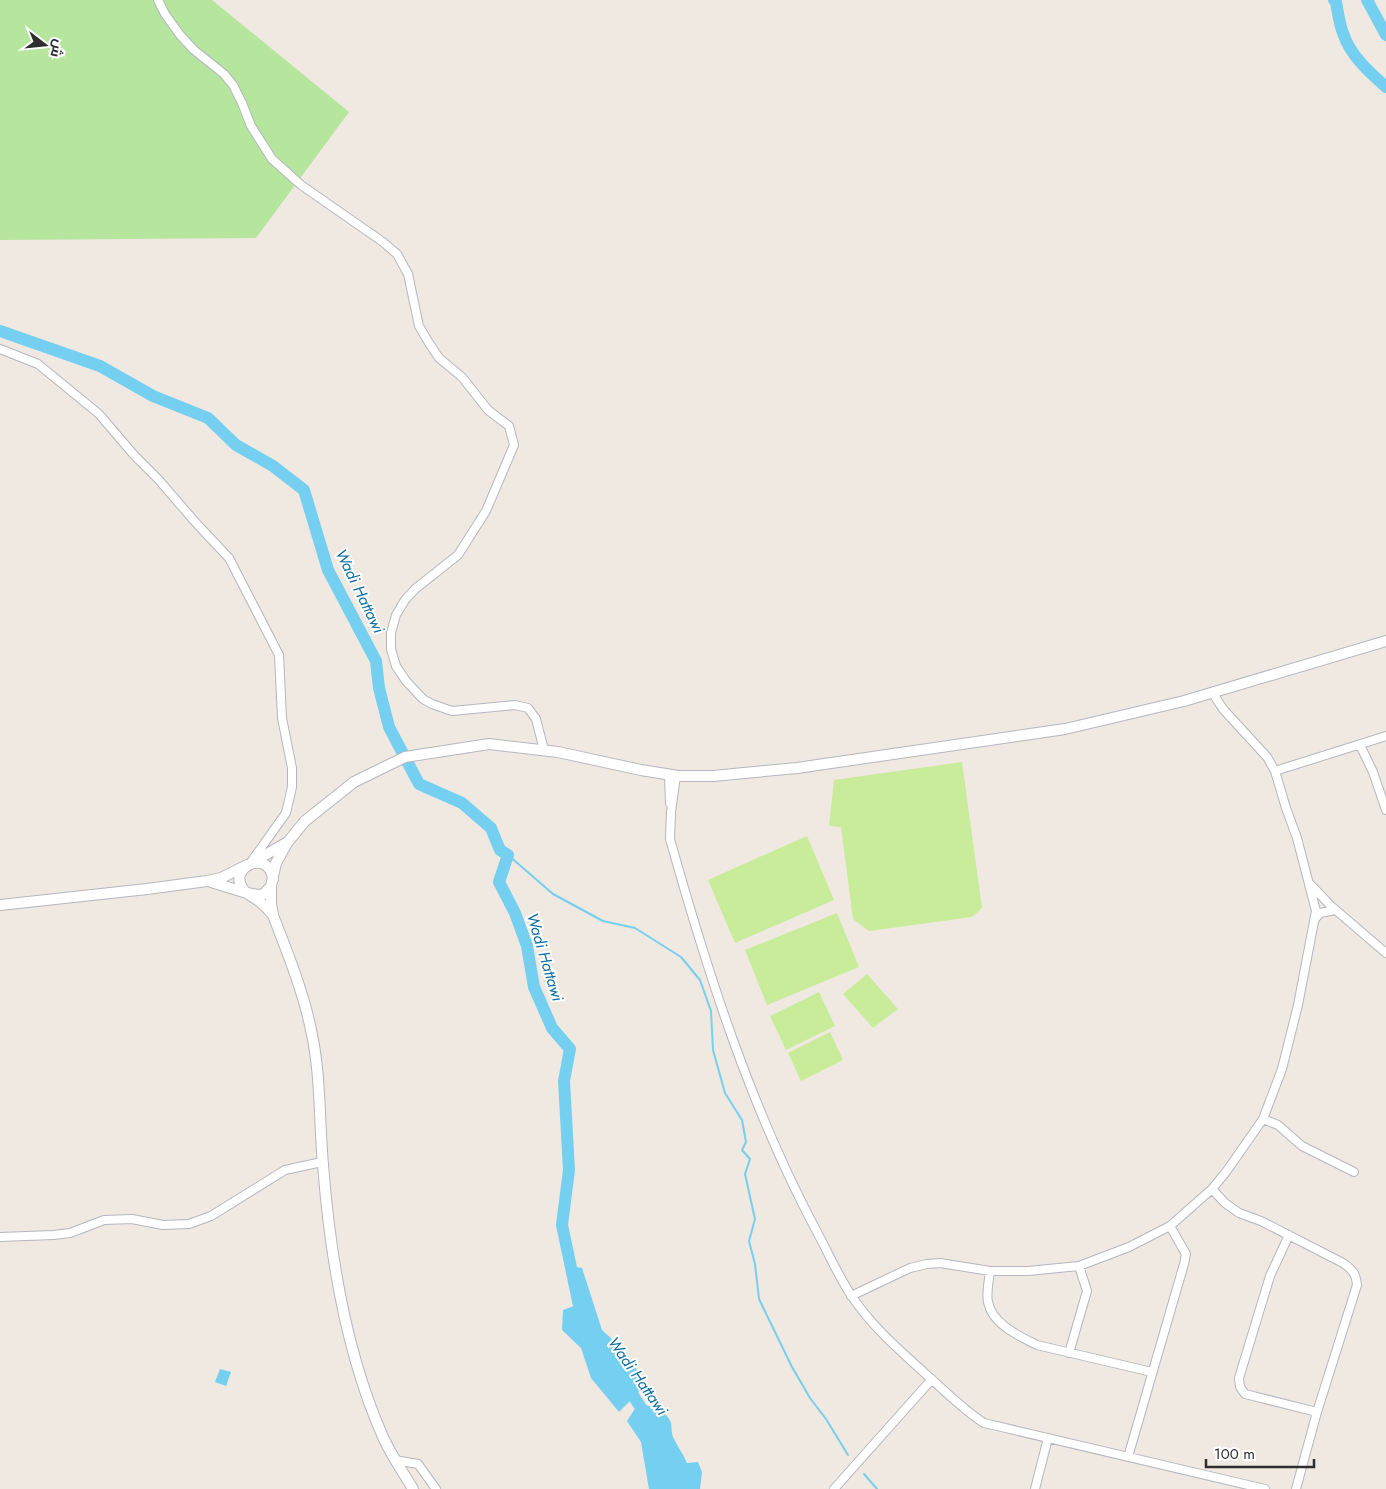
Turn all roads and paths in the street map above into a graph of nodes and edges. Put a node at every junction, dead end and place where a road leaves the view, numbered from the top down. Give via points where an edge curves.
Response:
1 (158, 0) edge
2 (0, 349) edge
3 (1386, 640) edge
4 (1212, 692) junction
5 (1386, 736) edge
6 (1360, 745) junction
7 (544, 750) junction
8 (1275, 771) junction
9 (673, 775) junction
10 (1386, 810) edge
11 (286, 843) junction
12 (250, 864) junction
13 (207, 881) junction
14 (1308, 882) junction
15 (272, 883) junction
16 (247, 893) junction
17 (0, 905) edge
18 (1335, 910) junction
19 (273, 915) junction
20 (1314, 920) junction
21 (1386, 953) edge
22 (1263, 1119) junction
23 (322, 1162) junction
24 (1354, 1172) dead end
25 (1212, 1189) junction
26 (1170, 1226) junction
27 (1288, 1235) junction
28 (0, 1236) edge
29 (1079, 1266) junction
30 (990, 1271) junction
31 (851, 1296) junction
32 (1069, 1353) junction
33 (1152, 1372) junction
34 (932, 1379) junction
35 (1317, 1412) junction
36 (1048, 1438) junction
37 (1128, 1457) junction
38 (395, 1460) junction
39 (413, 1489) edge
40 (436, 1489) edge
41 (834, 1489) edge
42 (1035, 1489) edge
43 (1265, 1489) edge
44 (1296, 1489) edge

1 - 7 street via 180,35 224,74 272,159 301,185 397,254 408,274 420,326 429,343 439,358 466,381 488,410 508,426 514,445 486,511 458,555 405,600 396,615 391,649 396,666 406,681 432,704 452,710 516,705 528,708 536,719
2 - 12 street via 38,364 99,414 229,558 279,655 282,718 292,768 292,787 286,813
3 - 4 street
4 - 8 street
4 - 9 street via 1065,728 797,768 713,776
5 - 6 street
6 - 8 street
6 - 10 street
7 - 9 street
7 - 11 street via 489,744 405,758 354,782 305,821
8 - 14 street
9 - 31 street via 670,839 722,1007 752,1093 796,1192
11 - 12 street
11 - 15 street via 276,864
12 - 13 street
12 - 15 street via 267,866
12 - 16 street via 243,868 240,879
13 - 16 street
13 - 17 street
14 - 18 street
14 - 20 street via 1316,911
15 - 16 street via 264,894
15 - 19 street
16 - 19 street
18 - 20 street via 1320,912
18 - 21 street
19 - 23 street via 298,982 311,1029 319,1077
20 - 22 street via 1284,1060
22 - 24 street via 1278,1125 1302,1146
22 - 25 street
23 - 28 street via 285,1170 211,1216 188,1224 104,1220 53,1235
23 - 38 street via 327,1212 348,1334 366,1394
25 - 26 street
25 - 27 street via 1238,1213
26 - 29 street via 1129,1247
26 - 33 street via 1186,1254
27 - 35 street via 1344,1263 1356,1277 1357,1285
27 - 35 street via 1270,1276 1239,1378 1240,1387 1245,1394
29 - 30 street
29 - 32 street via 1086,1291
30 - 31 street via 927,1264 910,1268
30 - 32 street via 987,1301 990,1312 998,1321 1023,1338
31 - 34 street via 885,1337
32 - 33 street
33 - 37 street
34 - 36 street via 984,1423
34 - 41 street
35 - 44 street
36 - 37 street
36 - 42 street
37 - 43 street
38 - 39 street
38 - 40 street via 418,1464

